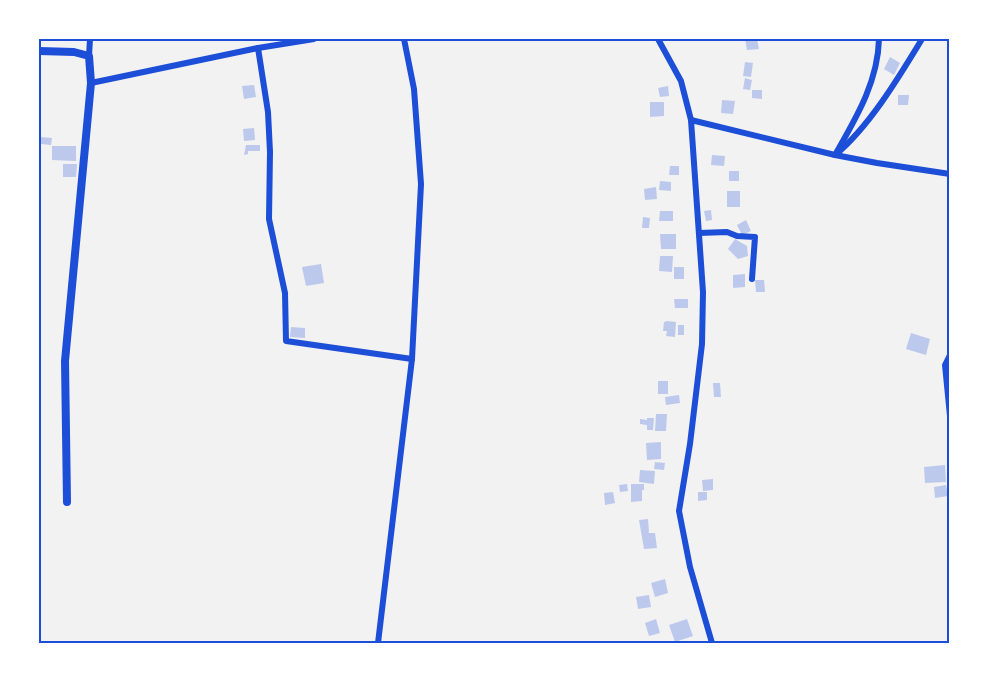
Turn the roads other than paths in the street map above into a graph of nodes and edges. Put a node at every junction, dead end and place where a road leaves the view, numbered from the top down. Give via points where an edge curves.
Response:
1 (90, 39) edge
2 (314, 39) edge
3 (404, 39) edge
4 (658, 39) edge
5 (879, 39) edge
6 (922, 39) edge
7 (258, 48) junction
8 (39, 51) edge
9 (89, 56) junction
10 (91, 83) junction
11 (691, 120) junction
12 (835, 154) junction
13 (950, 174) edge
14 (699, 233) junction
15 (752, 279) dead end
16 (950, 355) edge
17 (412, 359) junction
18 (950, 416) edge
19 (67, 502) dead end
20 (378, 643) edge
21 (712, 643) edge

1 - 9 street
2 - 7 street
3 - 17 street via 414,90 421,184
4 - 11 street via 681,81
5 - 12 street via 879,58 862,108
6 - 12 street via 892,88 850,143
7 - 10 street
7 - 17 street via 268,112 269,219 285,293 286,341
8 - 9 street
9 - 10 street
10 - 19 street via 64,361
11 - 12 street
11 - 14 street
12 - 13 street
14 - 15 street via 755,237
14 - 21 street via 702,344 679,511
16 - 18 street via 945,365
17 - 20 street

